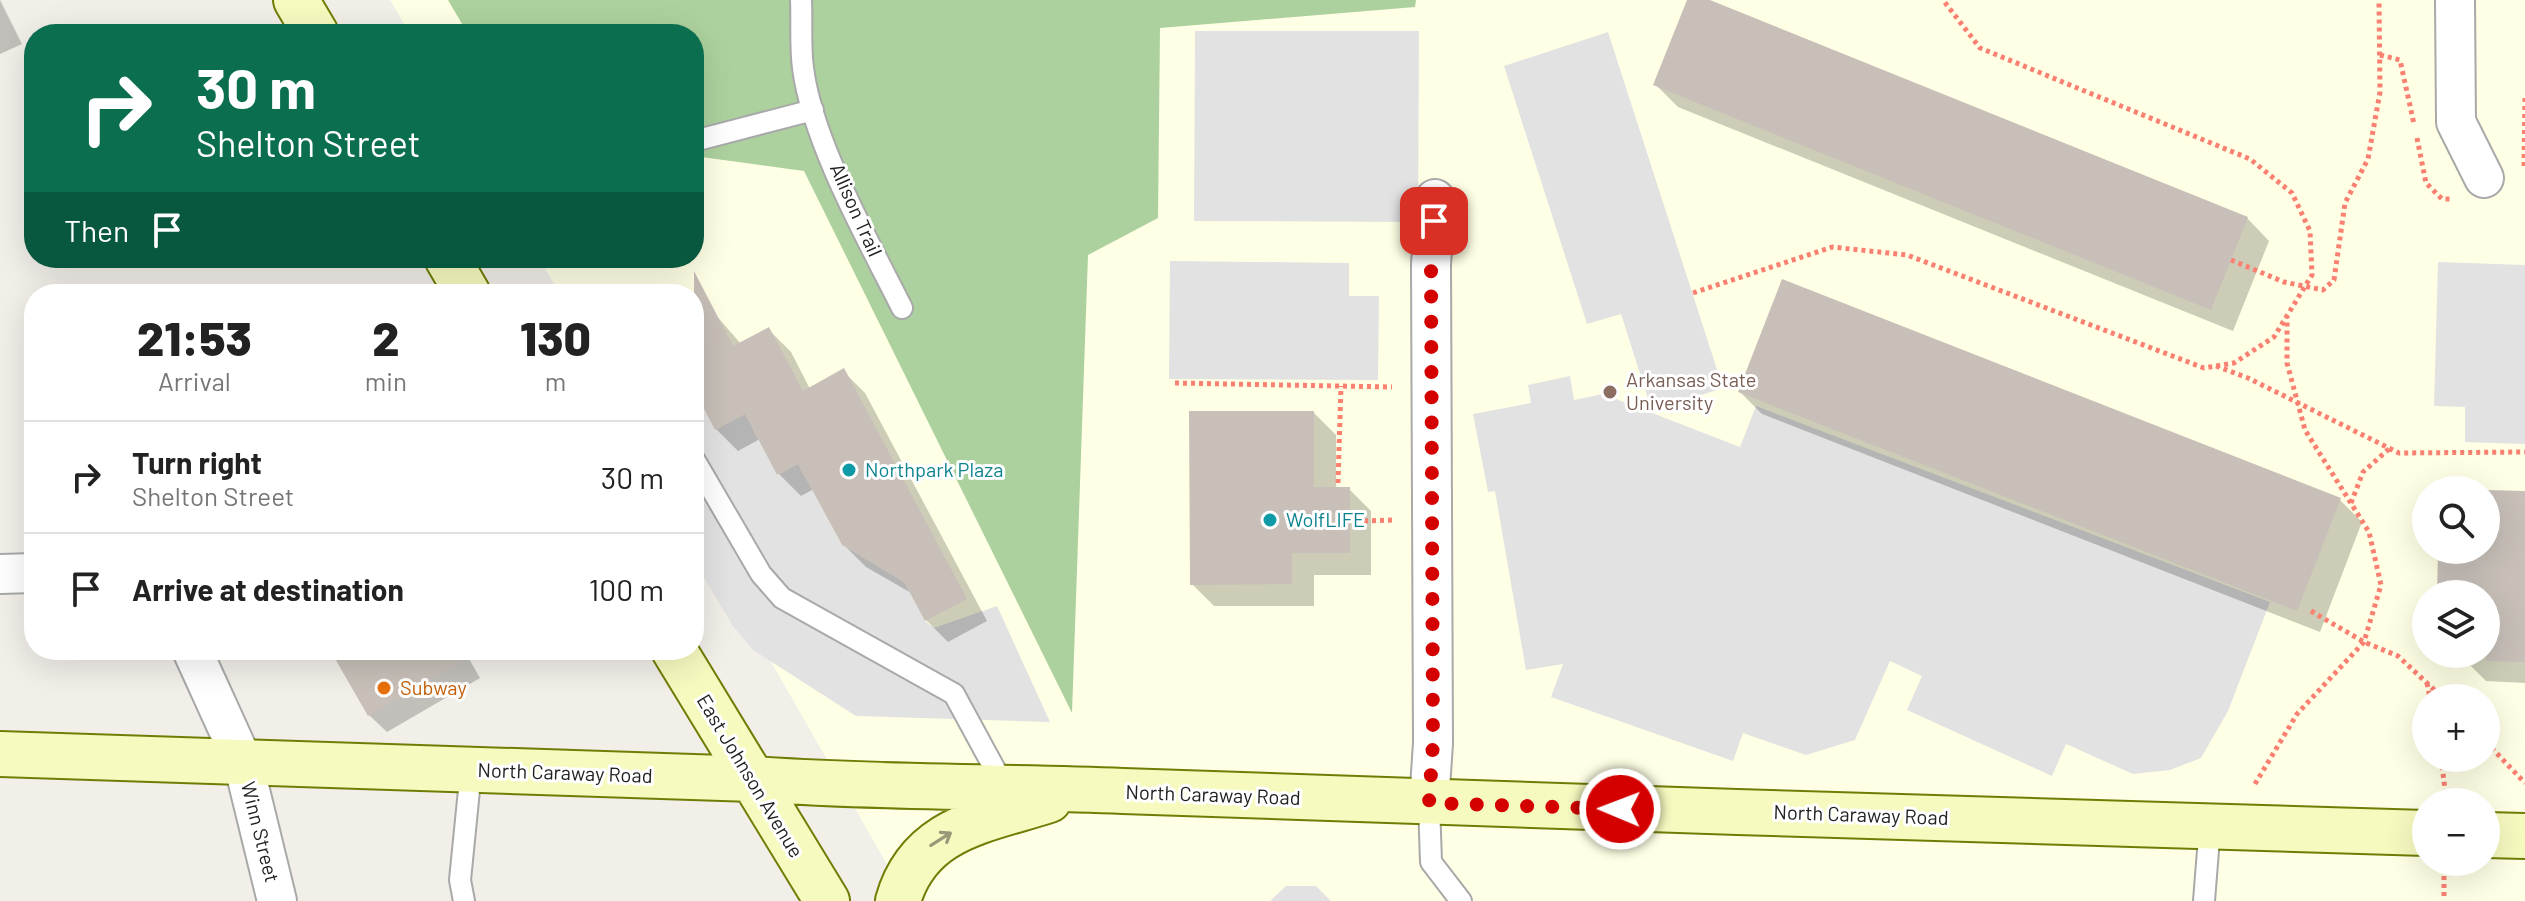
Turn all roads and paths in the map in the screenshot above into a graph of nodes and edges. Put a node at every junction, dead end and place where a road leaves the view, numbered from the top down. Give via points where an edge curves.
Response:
1 (296, 0) edge
2 (801, 0) edge
3 (1943, 0) edge
4 (2379, 0) edge
5 (2455, 0) edge
6 (310, 24) edge
7 (2525, 95) edge
8 (813, 110) junction
9 (704, 138) edge
10 (2484, 178) dead end
11 (2523, 179) edge
12 (1435, 199) dead end
13 (2231, 260) dead end
14 (2307, 284) junction
15 (1693, 293) dead end
16 (902, 308) dead end
17 (2287, 317) junction
18 (2215, 366) junction
19 (1175, 383) dead end
20 (1341, 386) junction
21 (1401, 387) dead end
22 (2297, 402) junction
23 (2390, 448) junction
24 (2525, 452) edge
25 (704, 476) edge
26 (1338, 483) dead end
27 (2351, 503) junction
28 (1399, 520) dead end
29 (1364, 521) dead end
30 (24, 573) edge
31 (0, 574) edge
32 (2311, 611) dead end
33 (2364, 642) junction
34 (197, 660) edge
35 (680, 660) edge
36 (2427, 683) edge
37 (0, 754) edge
38 (2500, 757) edge
39 (243, 762) junction
40 (471, 770) junction
41 (753, 779) junction
42 (2525, 783) edge
43 (1005, 788) junction
44 (1084, 789) junction
45 (2248, 795) dead end
46 (1429, 803) junction
47 (2210, 825) junction
48 (2412, 832) edge
49 (2500, 835) edge
50 (2525, 836) edge
51 (2445, 876) edge
52 (2444, 896) dead end
53 (277, 901) edge
54 (464, 901) edge
55 (827, 901) edge
56 (898, 901) edge
57 (1461, 901) edge
58 (2204, 901) edge

1 - 6 street
2 - 8 lane, Allison Trail via 803,69
3 - 14 path via 1980,48 2250,159 2292,193 2310,231 2312,275
4 - 14 path via 2380,92 2368,159 2345,203 2334,280 2323,290
5 - 10 street via 2456,122
7 - 11 path
8 - 9 lane
8 - 16 lane, Allison Trail via 849,201
12 - 46 street
13 - 14 path via 2284,282
14 - 17 path
15 - 18 path via 1832,247 1907,255 2204,368
17 - 18 path via 2274,337 2234,363
17 - 22 path via 2287,363
18 - 22 path
19 - 20 path
20 - 21 path
20 - 26 path
22 - 23 path
22 - 27 path via 2305,430
23 - 24 path via 2399,453
23 - 27 path via 2363,472
25 - 43 lane via 761,574 782,598 954,694
27 - 33 path via 2369,532 2381,585
28 - 29 path
30 - 31 street
32 - 33 path
33 - 36 path via 2398,656
33 - 45 path via 2297,714
34 - 39 street, Winn Street
35 - 41 street, East Johnson Avenue
37 - 39 street, North Caraway Road
38 - 42 path
39 - 40 street, North Caraway Road
39 - 53 street, Winn Street
40 - 41 street, North Caraway Road
40 - 54 lane via 460,880
41 - 43 street, North Caraway Road
41 - 55 street, East Johnson Avenue
43 - 44 street, North Caraway Road
44 - 46 street, North Caraway Road
56 -> 44 street via 915,862 951,832
46 - 47 street, North Caraway Road
46 - 57 lane via 1431,862
47 - 48 street, North Caraway Road
47 - 58 lane
49 - 50 street
51 - 52 path

